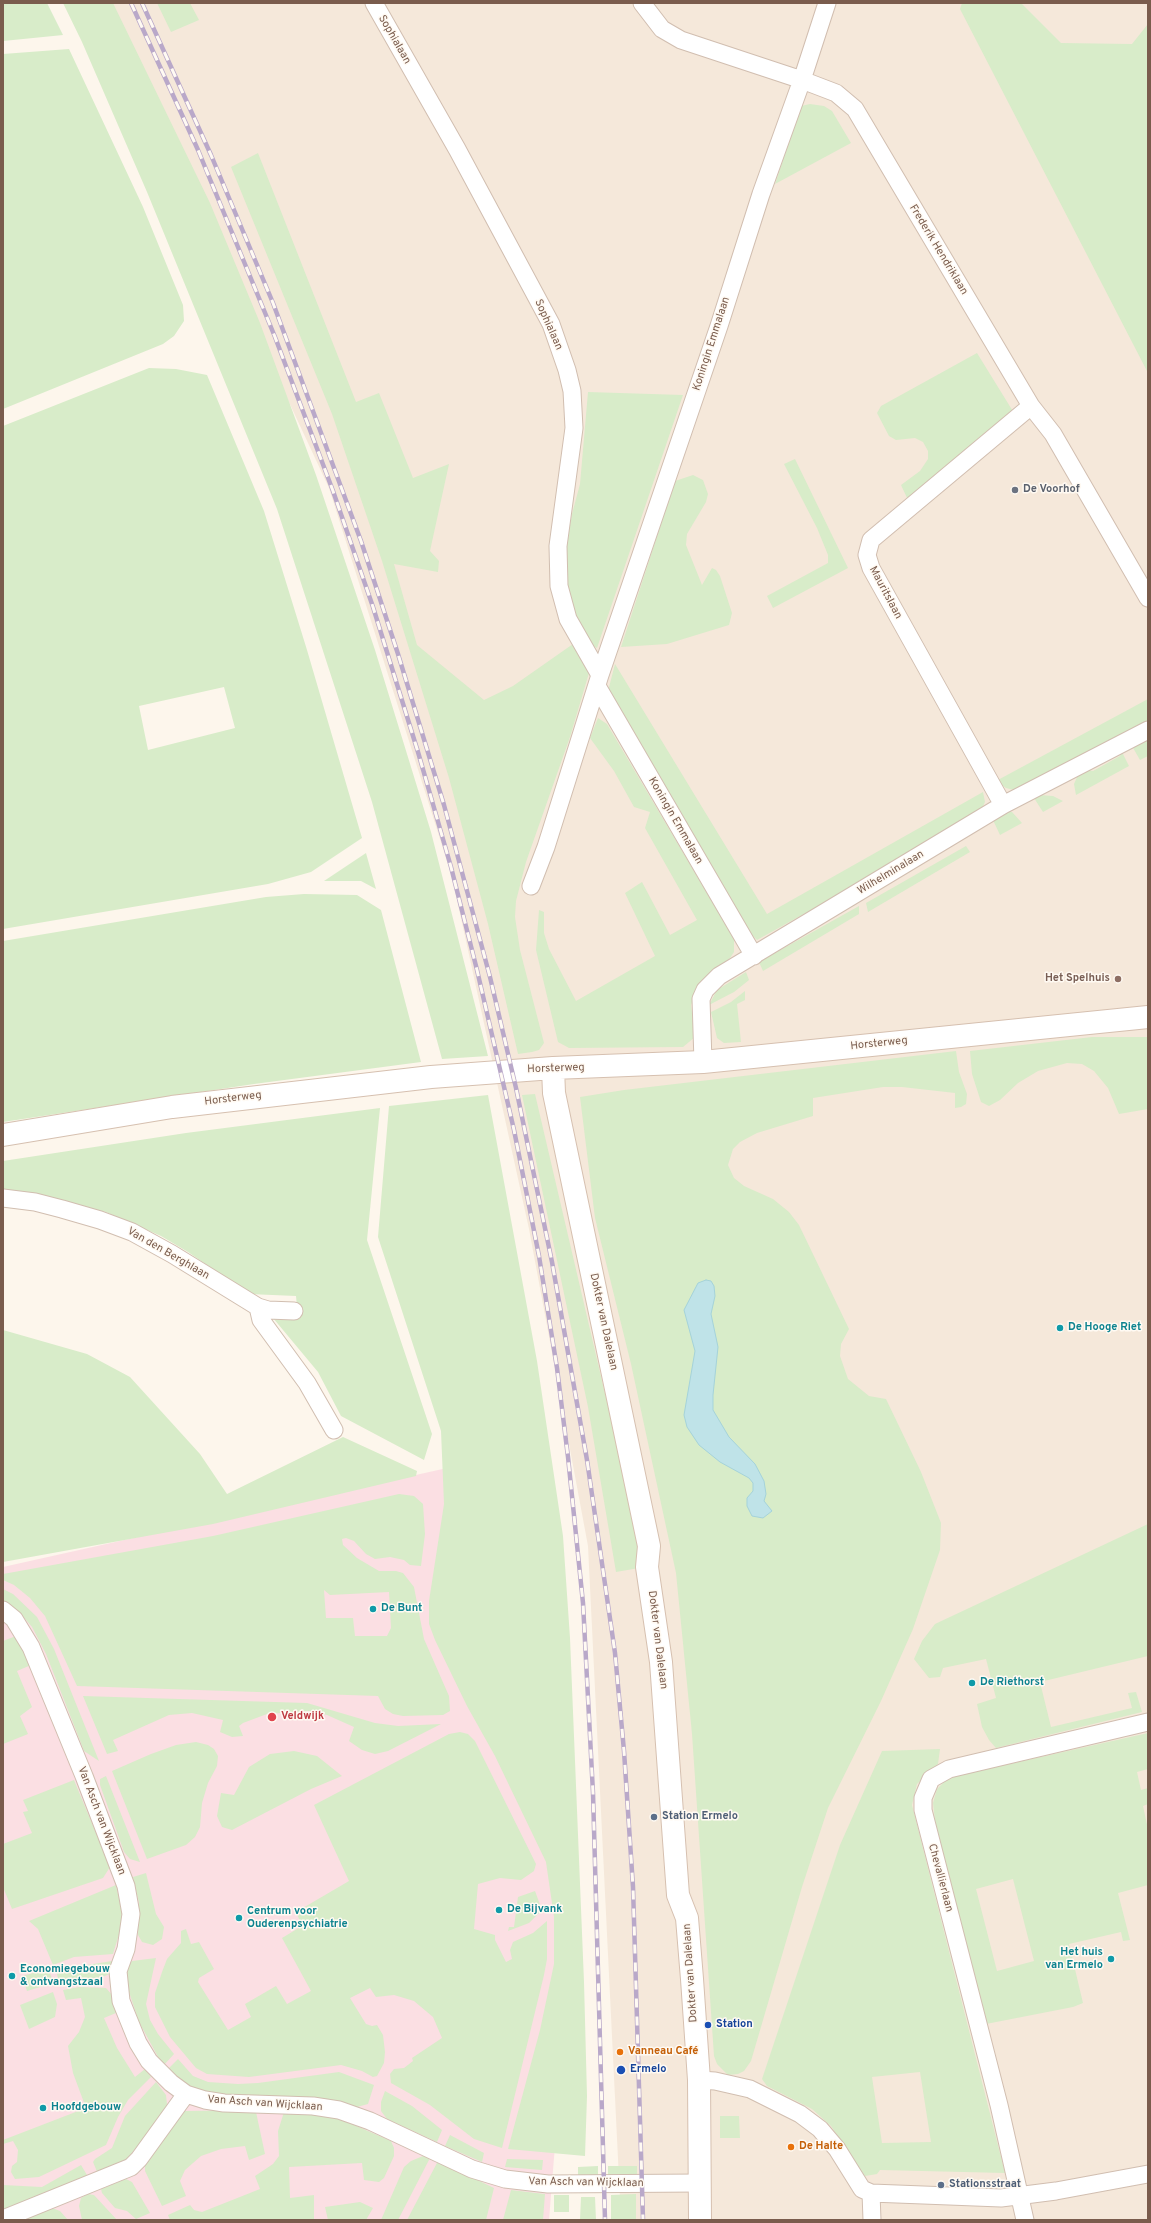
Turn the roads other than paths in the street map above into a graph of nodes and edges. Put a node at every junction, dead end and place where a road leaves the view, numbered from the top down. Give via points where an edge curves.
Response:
1 (374, 3) edge
2 (642, 3) edge
3 (827, 3) edge
4 (802, 80) junction
5 (1031, 406) junction
6 (1148, 598) edge
7 (599, 680) junction
8 (1148, 730) edge
9 (1004, 805) junction
10 (531, 886) dead end
11 (754, 956) junction
12 (1148, 1017) edge
13 (1111, 1020) junction
14 (1148, 1023) edge
15 (703, 1062) junction
16 (553, 1068) junction
17 (3, 1135) edge
18 (3, 1198) edge
19 (258, 1307) junction
20 (294, 1311) dead end
21 (334, 1430) dead end
22 (3, 1610) edge
23 (1148, 1722) edge
24 (699, 2080) junction
25 (186, 2094) junction
26 (1148, 2174) edge
27 (701, 2183) junction
28 (871, 2193) junction
29 (1019, 2196) junction
30 (3, 2219) edge
31 (700, 2220) edge
32 (872, 2220) edge
33 (1026, 2220) edge

1 - 7 street, Sophialaan via 551,324 568,370 574,428 558,546 559,586 568,619
2 - 4 street, Frederik Hendriklaan via 662,29 681,40
3 - 4 street, Koningin Emmalaan
4 - 5 street, Frederik Hendriklaan via 836,93 855,109
4 - 7 street, Koningin Emmalaan via 761,194
5 - 6 street, Frederik Hendriklaan via 1053,434
5 - 9 street, Mauritslaan via 871,540 867,555 871,568
7 - 10 street, Koningin Emmalaan via 546,847
7 - 11 street, Koningin Emmalaan
8 - 9 street, Wilhelminalaan
9 - 11 street, Wilhelminalaan
11 - 15 street, Wilhelminalaan via 718,976 705,990 701,999 700,1014
12 - 13 main road, Horsterweg
13 - 14 main road, Horsterweg
13 - 15 main road, Horsterweg
15 - 16 main road, Horsterweg
16 - 17 main road, Horsterweg via 431,1077 235,1099
16 - 24 main road, Dokter van Dalelaan via 554,1093 650,1546 647,1567 661,1662 678,1895 687,1918
18 - 19 street, Van den Berghlaan via 62,1209 132,1232
19 - 20 street, Van den Berghlaan
19 - 21 street via 261,1320 307,1383
22 - 25 street, Van Asch van Wijcklaan via 14,1619 31,1647 128,1893 131,1914 126,1949 118,1971 118,1982 128,2022 149,2061
23 - 29 street, Chevallierlaan via 949,1769 931,1779 922,1798 999,2105
24 - 27 main road, Dokter van Dalelaan
24 - 28 street via 750,2089 800,2114 820,2129 837,2149 862,2189
25 - 27 street, Van Asch van Wijcklaan via 224,2103 340,2110 370,2121 472,2169 505,2179 548,2184
25 - 30 street via 131,2167
26 - 29 street
27 - 31 main road, Dokter van Dalelaan
28 - 29 street via 1001,2198
28 - 32 street
29 - 33 street, Chevallierlaan

